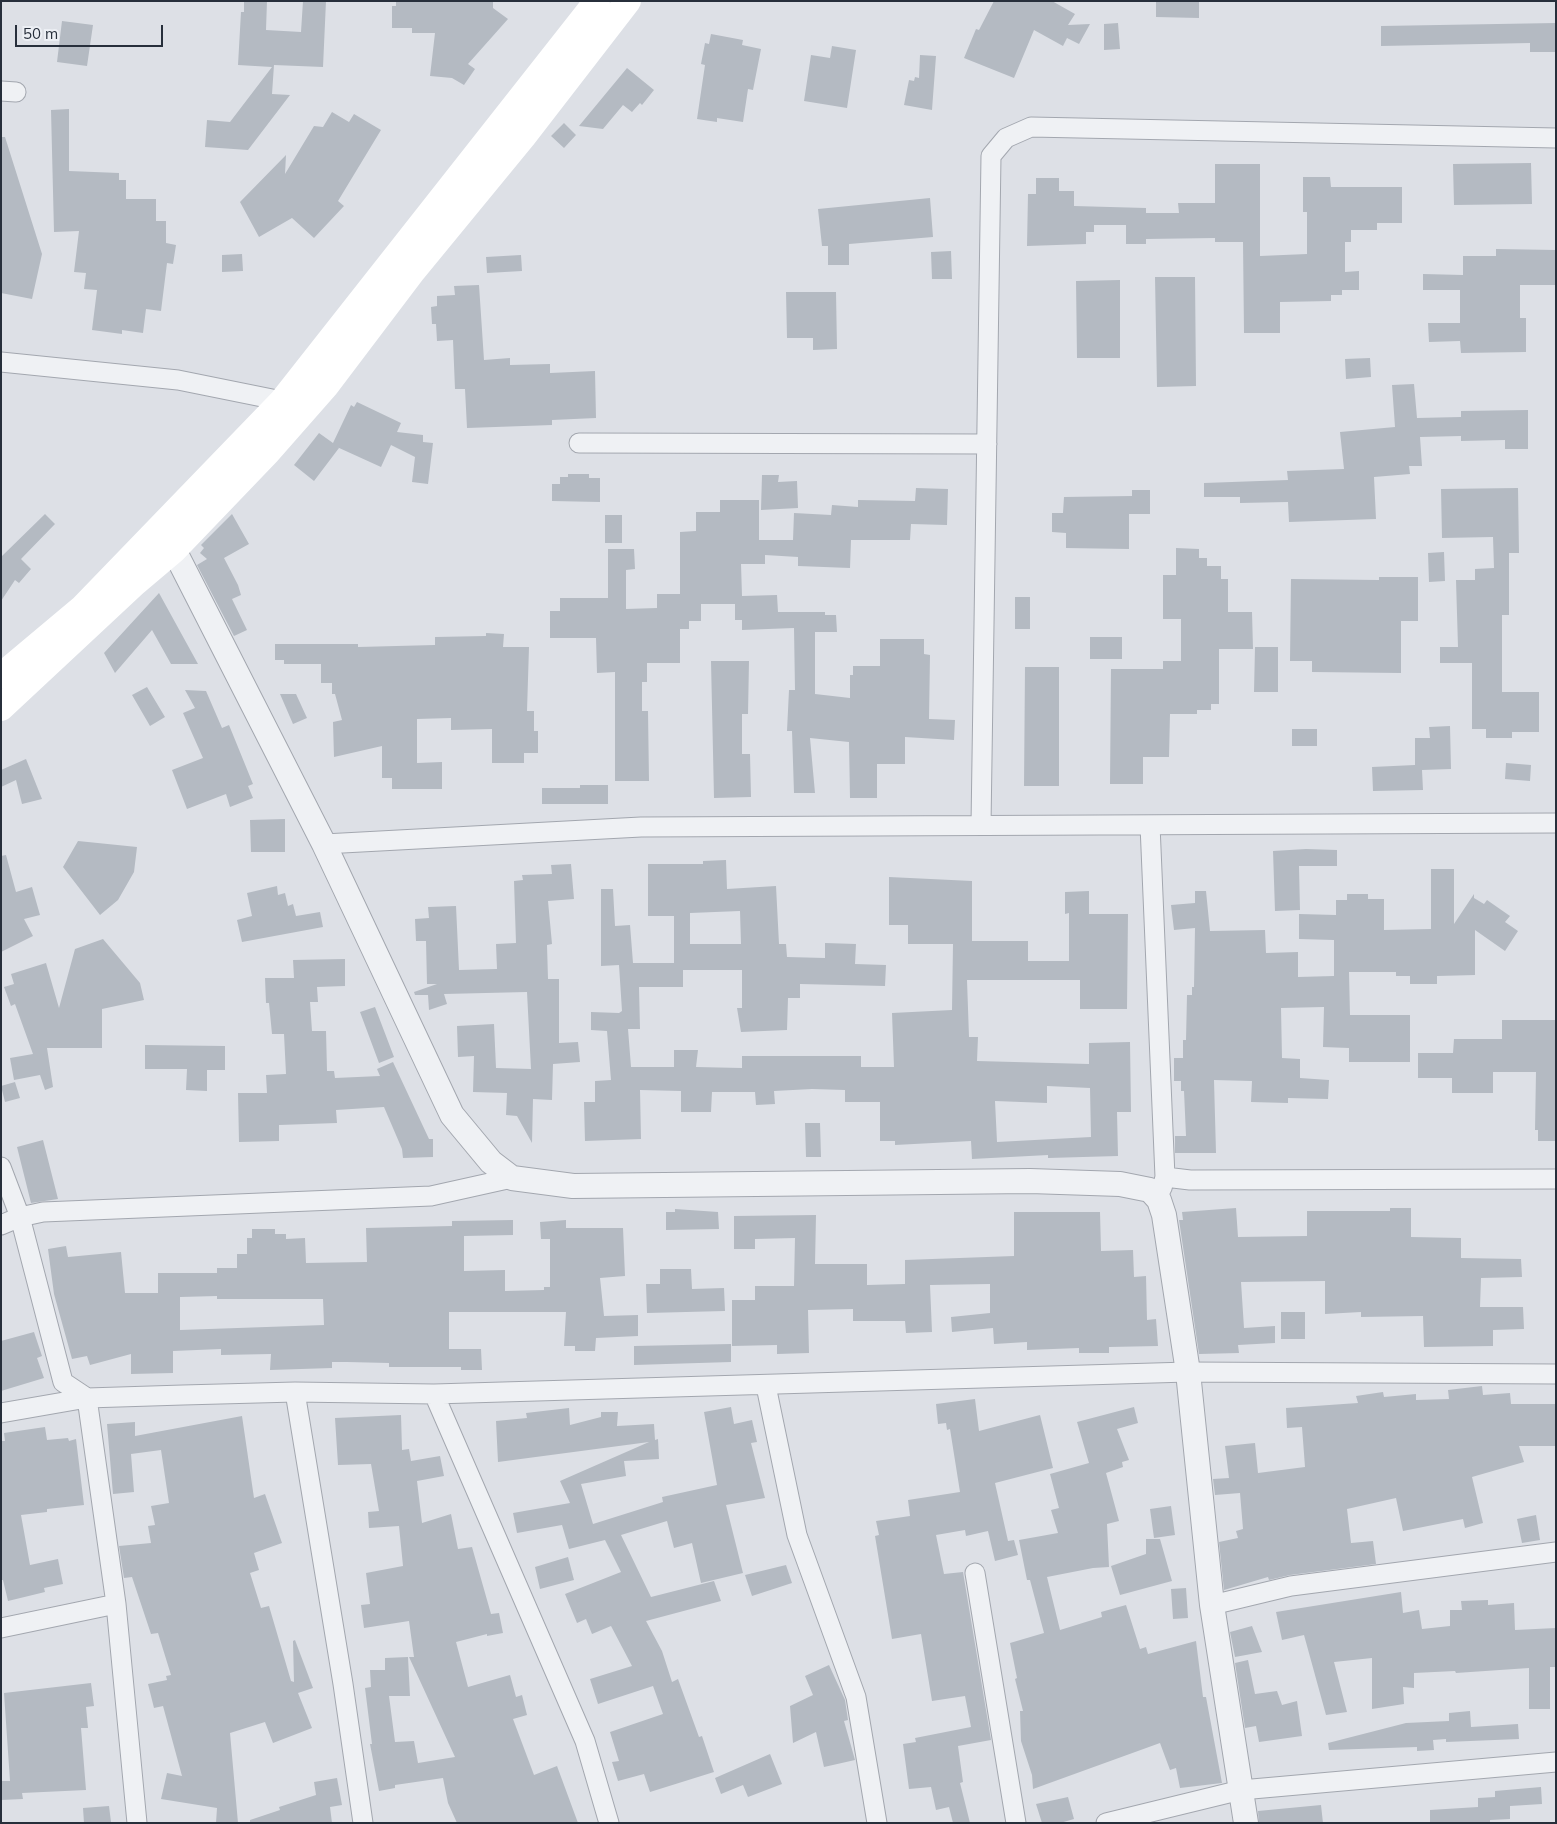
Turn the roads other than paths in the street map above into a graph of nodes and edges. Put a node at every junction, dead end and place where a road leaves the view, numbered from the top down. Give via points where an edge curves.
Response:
1 (597, 1) edge
2 (628, 1) edge
3 (1556, 138) edge
4 (1, 362) edge
5 (282, 401) junction
6 (579, 443) dead end
7 (987, 444) junction
8 (160, 529) junction
9 (174, 550) junction
10 (1, 676) edge
11 (1, 708) edge
12 (1556, 823) edge
13 (981, 825) junction
14 (1150, 825) junction
15 (324, 844) junction
16 (1, 1167) edge
17 (1165, 1177) junction
18 (512, 1178) junction
19 (1556, 1179) edge
20 (1159, 1200) junction
21 (20, 1217) junction
22 (1, 1225) edge
23 (1188, 1372) junction
24 (1556, 1374) edge
25 (766, 1386) junction
26 (295, 1392) junction
27 (434, 1394) junction
28 (87, 1398) junction
29 (1, 1413) edge
30 (1556, 1552) edge
31 (975, 1573) dead end
32 (116, 1604) junction
33 (1212, 1605) junction
34 (1, 1628) edge
35 (1556, 1762) edge
36 (1241, 1790) junction
37 (137, 1823) edge
38 (363, 1823) edge
39 (609, 1823) edge
40 (877, 1823) edge
41 (1016, 1823) edge
42 (1106, 1823) edge
43 (1246, 1823) edge

1 - 5 main road
2 - 9 main road via 523,137 413,271 326,386
3 - 7 street via 1031,128 1006,138 991,156
4 - 5 street via 178,380
5 - 8 main road
6 - 7 street
7 - 13 street
8 - 9 street
8 - 10 main road via 82,608
9 - 11 main road
9 - 15 street
12 - 14 street
13 - 14 street
13 - 15 street via 641,827
14 - 17 street
15 - 18 street via 452,1115 491,1162
16 - 21 street
17 - 19 street via 1190,1180
17 - 20 street
18 - 20 street via 573,1186 1020,1181 1120,1184 1150,1190
18 - 21 street via 431,1196 43,1212
20 - 23 street
21 - 22 street
21 - 28 street via 63,1382
23 - 24 street
23 - 25 street
23 - 33 street
25 - 27 street
25 - 40 street via 797,1535 856,1697
26 - 27 street
26 - 28 street
26 - 38 street
27 - 39 street via 584,1741
28 - 29 street
28 - 32 street
30 - 33 street via 1290,1586
31 - 41 street
32 - 34 street
32 - 37 street
33 - 36 street
35 - 36 street
36 - 42 street
36 - 43 street

